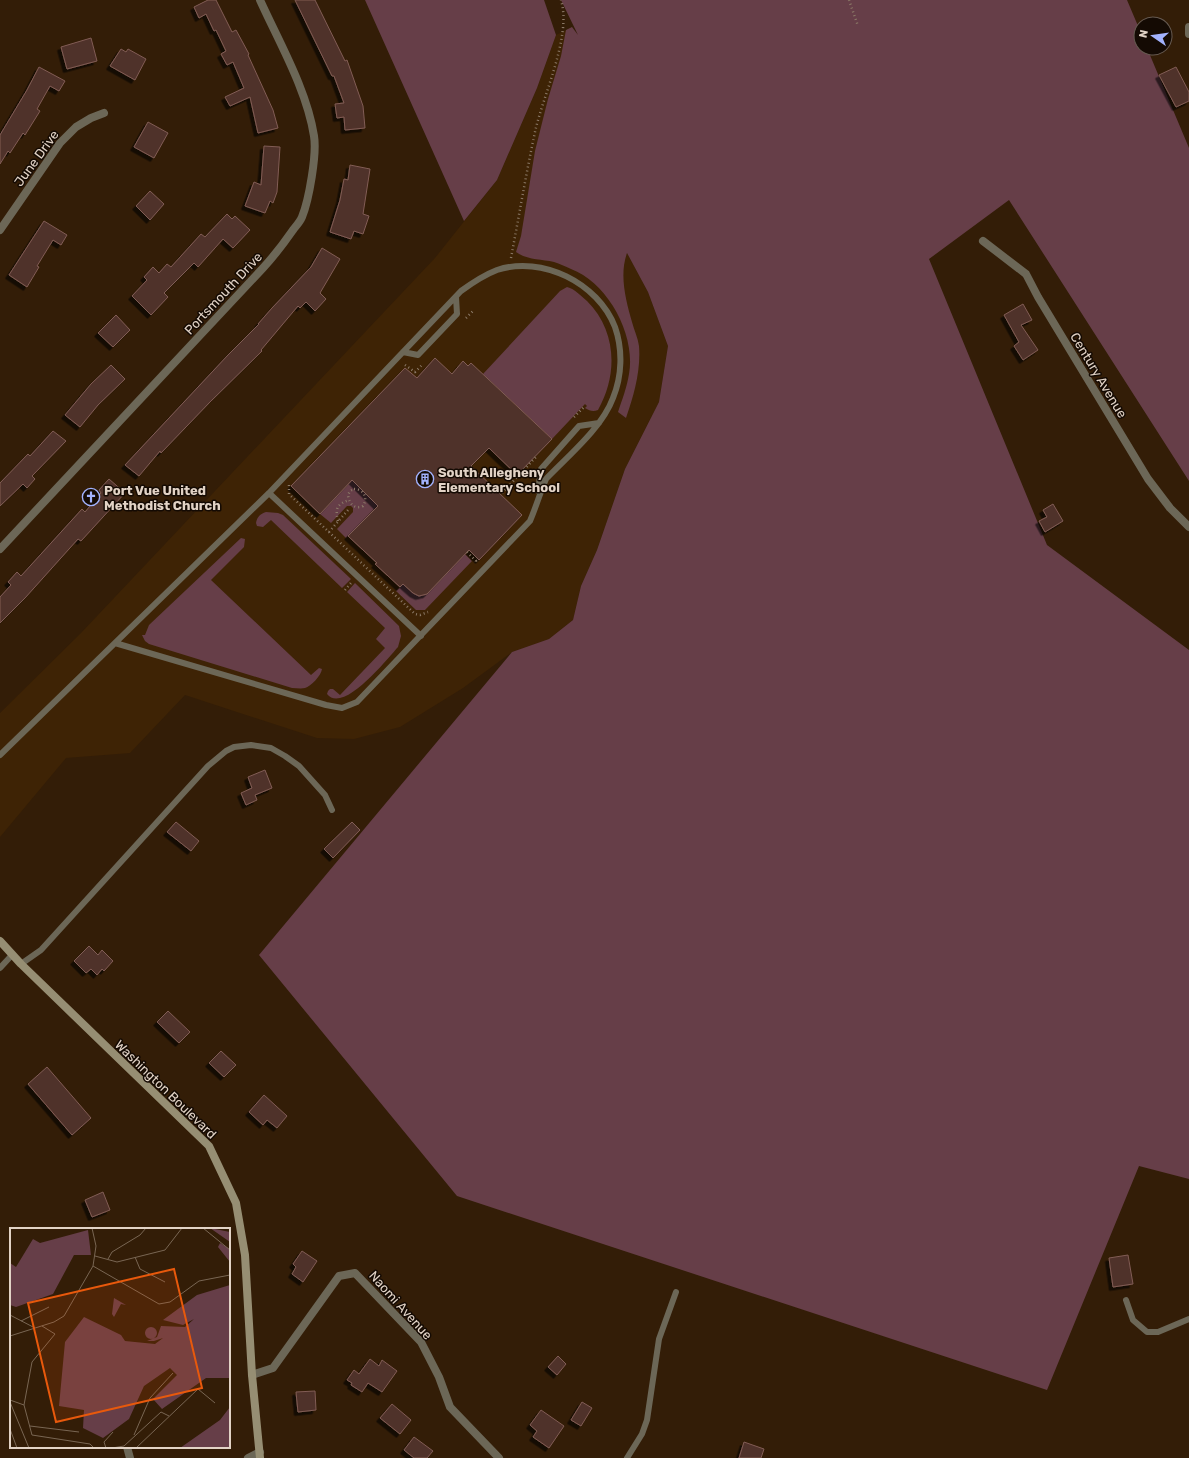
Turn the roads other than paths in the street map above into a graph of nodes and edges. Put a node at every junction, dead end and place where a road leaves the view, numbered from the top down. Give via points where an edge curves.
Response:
1 (260, 0) edge
2 (1189, 27) edge
3 (1189, 34) edge
4 (104, 113) dead end
5 (0, 230) edge
6 (983, 240) dead end
7 (456, 297) junction
8 (403, 352) junction
9 (599, 423) junction
10 (269, 493) junction
11 (537, 505) junction
12 (1189, 527) edge
13 (0, 549) edge
14 (421, 636) junction
15 (115, 643) junction
16 (0, 755) edge
17 (332, 810) dead end
18 (0, 941) edge
19 (12, 955) junction
20 (21, 964) junction
21 (0, 968) edge
22 (676, 1292) dead end
23 (1126, 1300) dead end
24 (1189, 1319) edge
25 (252, 1374) junction
26 (127, 1448) edge
27 (260, 1455) edge
28 (130, 1458) edge
29 (248, 1458) edge
30 (499, 1458) edge
31 (627, 1458) edge

1 - 13 street, Portsmouth Drive via 301,88 315,137 310,187 301,218 264,268
2 - 3 street
4 - 5 street, June Drive via 76,127 60,143
6 - 12 street, Century Avenue via 1026,274 1148,479 1170,508
7 - 8 lane
7 - 8 lane via 457,314 423,350 418,355
7 - 9 lane via 472,282 485,275 498,270 528,267 556,271 589,292 608,314 614,326 620,354 620,369 614,398
8 - 10 lane
9 - 11 lane via 546,479
9 - 11 lane via 579,426 541,469
10 - 14 lane
10 - 15 lane
11 - 14 lane via 530,521
14 - 15 lane via 357,702 342,708 301,699
15 - 16 lane
17 - 20 lane via 325,795 285,756 270,748 251,745 226,751 208,766 42,950
18 - 19 street, Washington Boulevard
19 - 20 street, Washington Boulevard
19 - 21 lane
20 - 25 street, Washington Boulevard via 209,1146 236,1203 245,1256
22 - 31 lane via 659,1339 647,1420 642,1434
23 - 24 lane via 1133,1320 1147,1332 1158,1332
25 - 27 street, Washington Boulevard
25 - 30 street, Naomi Avenue via 273,1368 339,1276 355,1272 421,1342 439,1377 450,1407
26 - 28 street
27 - 29 street

